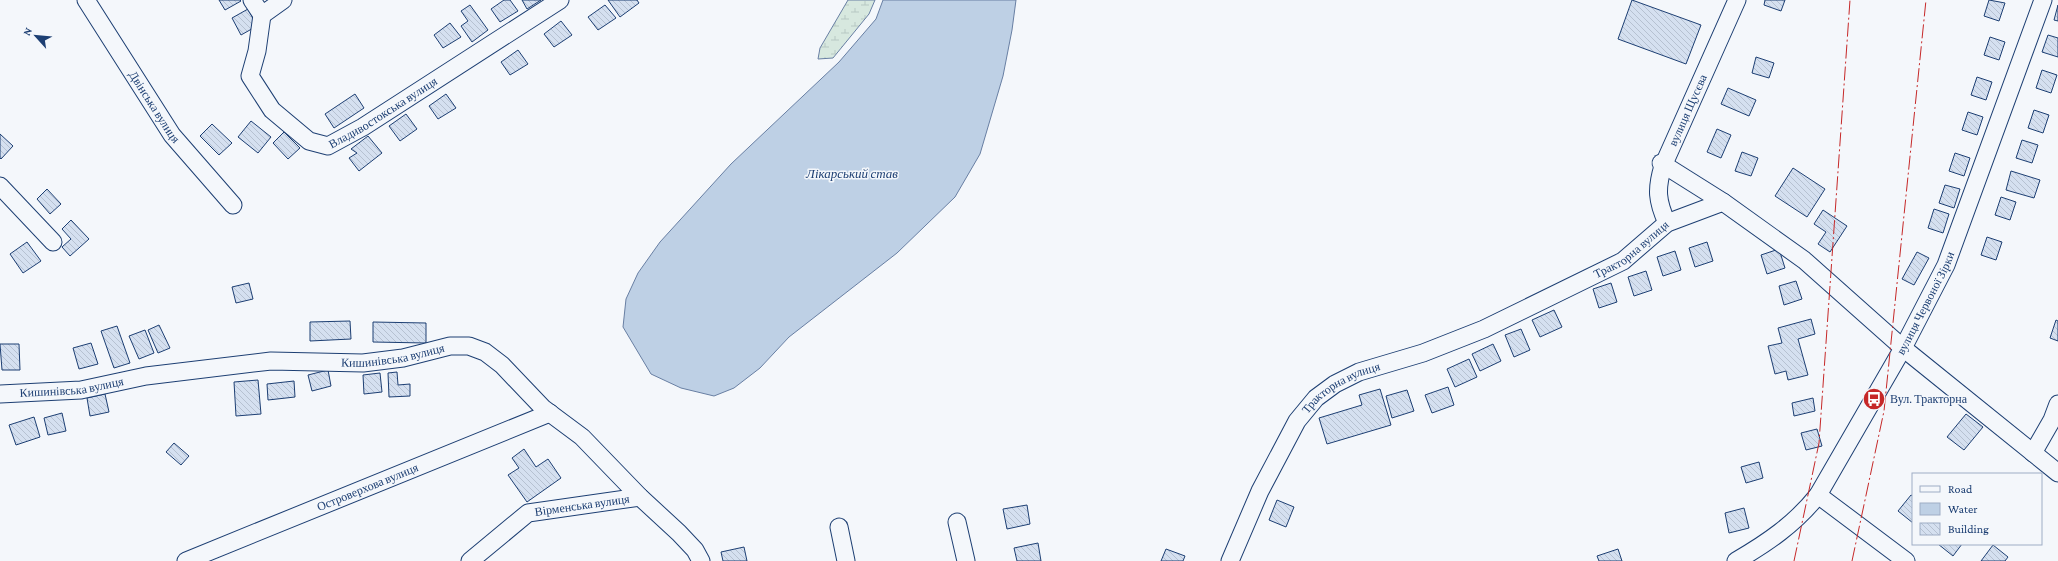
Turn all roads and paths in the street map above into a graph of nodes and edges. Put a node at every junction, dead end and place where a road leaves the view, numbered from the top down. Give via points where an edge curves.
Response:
1 (86, 0) edge
2 (252, 0) edge
3 (283, 0) edge
4 (560, 0) edge
5 (1737, 0) edge
6 (2043, 0) edge
7 (262, 16) junction
8 (1662, 164) junction
9 (0, 186) edge
10 (1723, 202) junction
11 (233, 205) dead end
12 (1668, 223) junction
13 (53, 242) dead end
14 (1903, 348) junction
15 (0, 394) edge
16 (2058, 404) edge
17 (550, 413) junction
18 (2033, 453) junction
19 (2058, 474) edge
20 (1818, 495) junction
21 (640, 497) junction
22 (957, 522) dead end
23 (839, 527) dead end
24 (186, 561) edge
25 (470, 561) edge
26 (701, 561) edge
27 (846, 561) edge
28 (966, 561) edge
29 (1230, 561) edge
30 (1736, 561) edge
31 (1906, 561) edge

1 - 11 street, Двінська вулиця via 172,135
2 - 7 street
3 - 7 street
4 - 7 street, Владивостокська вулиця via 328,146 309,141 272,110 250,76
5 - 8 street, вулиця Щусєва
6 - 14 street, вулиця Червоної Зірки via 1948,259
8 - 10 street
8 - 12 street, вулиця Щусєва via 1658,196
9 - 13 street
10 - 12 street, Тракторна вулиця
10 - 14 street via 1804,260
12 - 29 street, Тракторна вулиця via 1624,261 1484,329 1423,353 1359,372 1335,384 1316,398 1297,421 1260,491
14 - 18 street
14 - 20 street, вулиця Червоної Зірки
15 - 17 street, Кишинівська вулиця via 81,390 146,376 270,361 363,363 402,358 450,346 469,346 485,352 502,365
16 - 18 street
17 - 21 street, Кишинівська вулиця via 582,437
17 - 24 street, Островерхова вулиця
18 - 19 street
20 - 30 street, вулиця Червоної Зірки via 1790,524
20 - 31 street
21 - 25 street, Вірменська вулиця via 528,513
21 - 26 street, Кишинівська вулиця via 685,538 696,550
22 - 28 street
23 - 27 street

